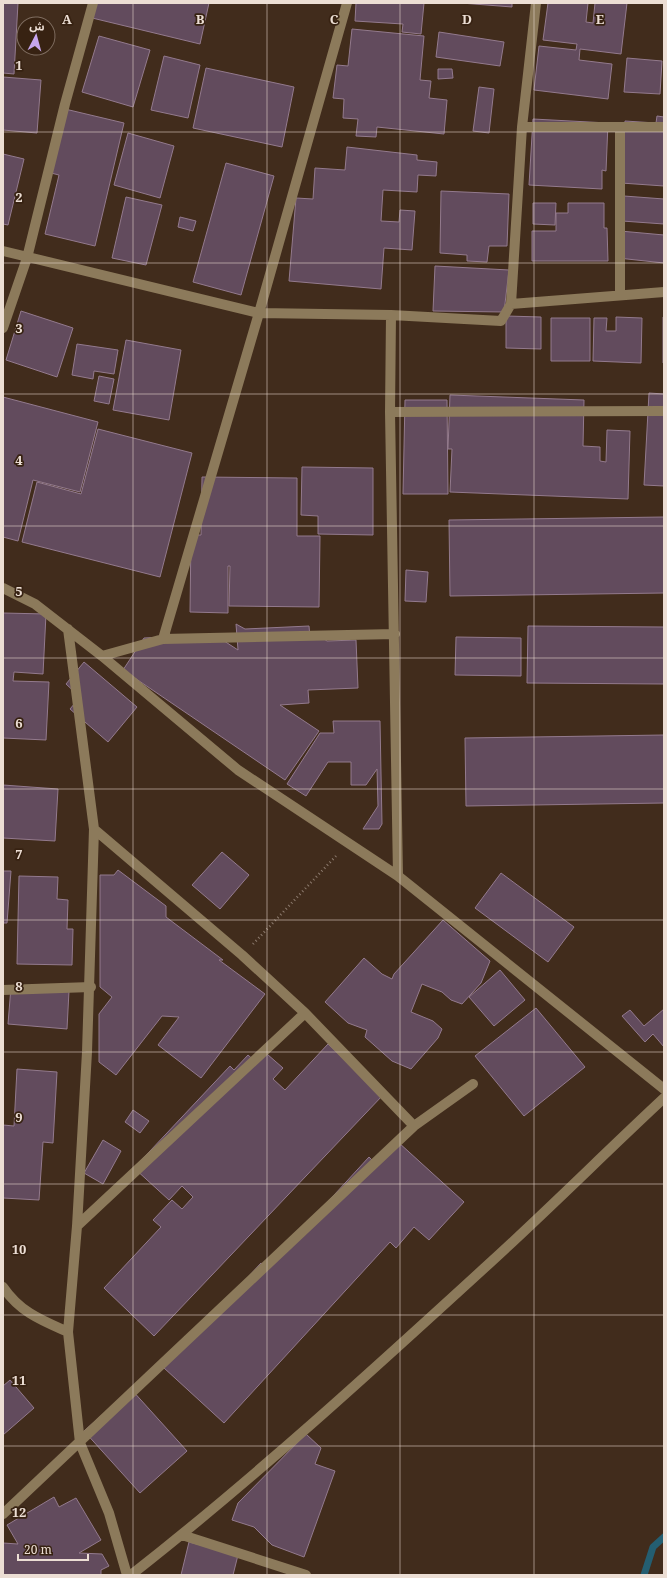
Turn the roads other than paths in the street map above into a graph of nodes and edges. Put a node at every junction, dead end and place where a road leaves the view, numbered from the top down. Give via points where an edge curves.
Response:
1 (93, 3) edge
2 (347, 3) edge
3 (536, 3) edge
4 (522, 127) junction
5 (664, 127) edge
6 (620, 128) junction
7 (3, 251) edge
8 (27, 258) junction
9 (664, 292) edge
10 (620, 294) junction
11 (511, 304) junction
12 (259, 313) junction
13 (391, 315) junction
14 (3, 328) edge
15 (664, 411) edge
16 (390, 412) junction
17 (3, 588) edge
18 (68, 629) junction
19 (395, 634) junction
20 (163, 639) junction
21 (102, 656) junction
22 (94, 829) junction
23 (398, 876) junction
24 (91, 987) junction
25 (3, 990) edge
26 (305, 1013) junction
27 (473, 1084) dead end
28 (664, 1089) edge
29 (664, 1098) edge
30 (414, 1126) junction
31 (77, 1226) junction
32 (3, 1287) edge
33 (68, 1332) junction
34 (80, 1443) junction
35 (3, 1514) edge
36 (182, 1535) junction
37 (127, 1575) edge
38 (131, 1575) edge
39 (306, 1575) edge

1 - 8 street
2 - 12 street
3 - 4 street
4 - 6 street
4 - 11 street
5 - 6 street
6 - 10 street
7 - 8 street
8 - 12 street
8 - 14 street
9 - 10 street
10 - 11 street
11 - 13 street via 501,321
12 - 13 street
12 - 20 street
13 - 16 street
15 - 16 street
16 - 19 street
17 - 18 street via 35,604
18 - 21 street
18 - 22 street
19 - 20 street
19 - 23 street
20 - 21 street
21 - 23 street via 238,770
22 - 24 street
22 - 26 street via 242,955
23 - 28 street
24 - 25 street
24 - 31 street
26 - 30 street
26 - 31 street
27 - 30 street
29 - 36 street via 486,1266 304,1430
30 - 34 street
31 - 33 street
32 - 33 street via 31,1316
33 - 34 street
34 - 35 street
34 - 37 street via 109,1513
36 - 38 street
36 - 39 street

